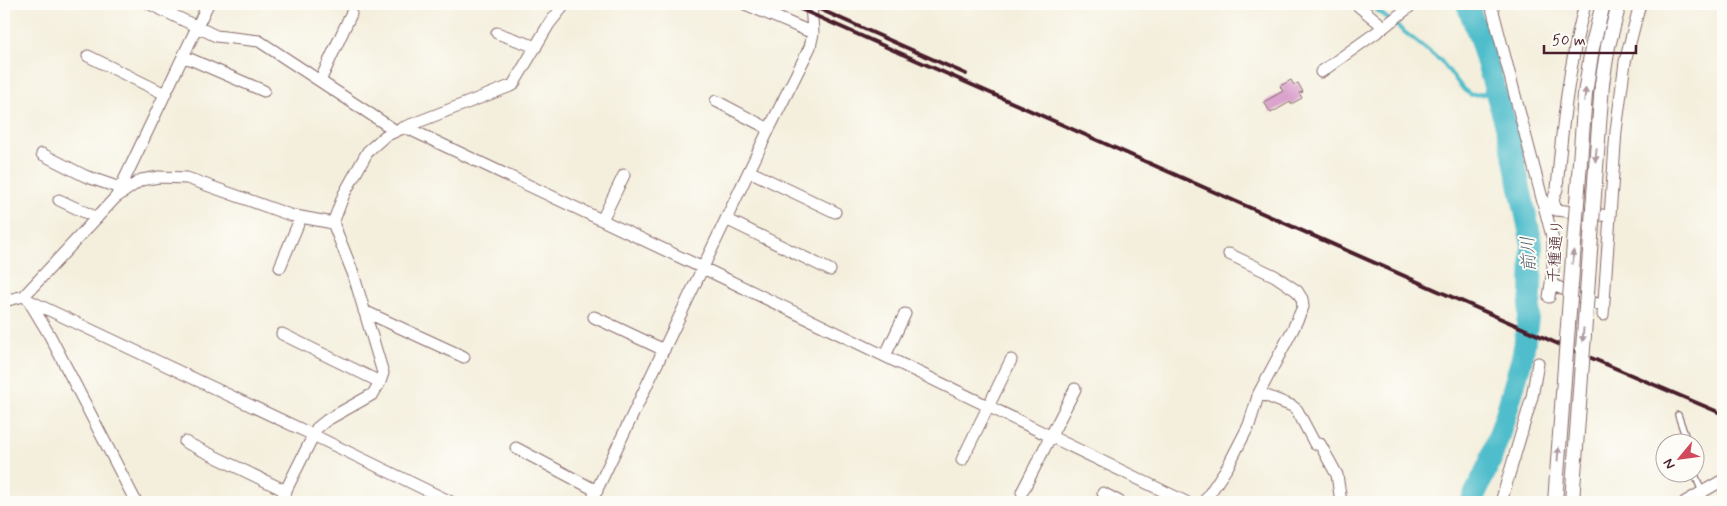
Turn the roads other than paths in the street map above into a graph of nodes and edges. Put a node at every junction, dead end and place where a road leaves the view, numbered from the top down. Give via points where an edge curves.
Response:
1 (150, 4) edge
2 (208, 4) edge
3 (566, 4) edge
4 (746, 4) edge
5 (811, 4) edge
6 (1356, 4) edge
7 (1413, 4) edge
8 (1491, 4) edge
9 (1585, 4) edge
10 (1603, 4) edge
11 (1619, 4) edge
12 (1640, 4) edge
13 (351, 14) dead end
14 (1389, 23) junction
15 (197, 27) junction
16 (497, 33) dead end
17 (813, 33) junction
18 (536, 47) junction
19 (88, 56) dead end
20 (183, 56) junction
21 (1321, 72) dead end
22 (320, 81) junction
23 (264, 92) dead end
24 (165, 94) junction
25 (716, 101) dead end
26 (401, 129) junction
27 (769, 129) junction
28 (42, 154) dead end
29 (749, 171) junction
30 (1536, 172) junction
31 (624, 175) dead end
32 (1558, 175) junction
33 (118, 193) junction
34 (59, 200) dead end
35 (835, 212) dead end
36 (1610, 216) junction
37 (301, 217) junction
38 (97, 218) junction
39 (726, 219) junction
40 (602, 220) junction
41 (333, 223) junction
42 (1229, 254) dead end
43 (280, 267) dead end
44 (703, 268) junction
45 (830, 270) dead end
46 (1551, 284) junction
47 (1549, 298) dead end
48 (27, 299) junction
49 (4, 301) edge
50 (364, 311) junction
51 (905, 314) dead end
52 (594, 317) dead end
53 (282, 334) dead end
54 (664, 350) junction
55 (885, 356) junction
56 (464, 357) dead end
57 (1011, 360) dead end
58 (1538, 363) dead end
59 (380, 382) junction
60 (1075, 389) dead end
61 (1259, 393) junction
62 (987, 406) junction
63 (1678, 415) dead end
64 (1685, 434) edge
65 (313, 435) junction
66 (1050, 436) junction
67 (185, 442) dead end
68 (516, 448) dead end
69 (962, 460) dead end
70 (1723, 480) edge
71 (1699, 484) edge
72 (597, 491) junction
73 (1022, 492) dead end
74 (1702, 492) junction
75 (1103, 493) dead end
76 (282, 499) edge
77 (136, 502) edge
78 (451, 502) edge
79 (592, 502) edge
80 (1120, 502) edge
81 (1186, 502) edge
82 (1204, 502) edge
83 (1341, 502) edge
84 (1501, 502) edge
85 (1555, 502) edge
86 (1572, 502) edge
87 (1685, 502) edge

1 - 15 street
2 - 15 street
3 - 18 street
4 - 17 street
5 - 17 street
6 - 14 street
7 - 14 street
8 - 30 street
9 - 32 street via 1565,99
85 -> 10 street, 千種通り, bridge via 1585,94
11 -> 86 street, 千種通り, bridge via 1602,84
12 - 36 street via 1625,62
13 - 22 street
14 - 21 street
15 - 20 street
15 - 22 street via 216,36 259,41
16 - 18 street
17 - 27 street via 810,47
18 - 26 street via 513,85
19 - 24 street
20 - 23 street
20 - 24 street
22 - 26 street
24 - 33 street
25 - 27 street
26 - 40 street
26 - 41 street via 385,136 368,152 344,194
27 - 29 street
28 - 33 street
29 - 35 street
29 - 39 street
30 - 32 street
30 - 46 street via 1553,240
31 - 40 street
32 - 36 street via 1553,200 1556,210
33 - 37 street via 141,180 187,178
33 - 38 street
34 - 38 street
36 - 46 street via 1603,311
37 - 41 street
37 - 43 street
38 - 48 street
39 - 44 street
39 - 45 street
40 - 44 street
41 - 50 street
42 - 61 street via 1275,276 1297,291 1302,299 1303,307 1293,329
44 - 54 street
44 - 55 street
46 - 47 street
48 - 49 street
48 - 65 street
48 - 77 street
50 - 56 street
50 - 59 street via 382,373
51 - 55 street
52 - 54 street
53 - 59 street
54 - 72 street
55 - 62 street
57 - 62 street
58 - 84 street via 1532,397
59 - 65 street via 373,394 327,420
60 - 66 street
61 - 82 street via 1249,425 1228,466
61 - 83 street via 1296,410 1337,475
62 - 66 street
62 - 69 street
63 - 64 lane
65 - 76 street
65 - 78 street
66 - 73 street
66 - 81 street
67 - 76 street
68 - 72 street
70 - 74 street
71 - 74 lane
72 - 79 street
74 - 87 street
75 - 80 street

